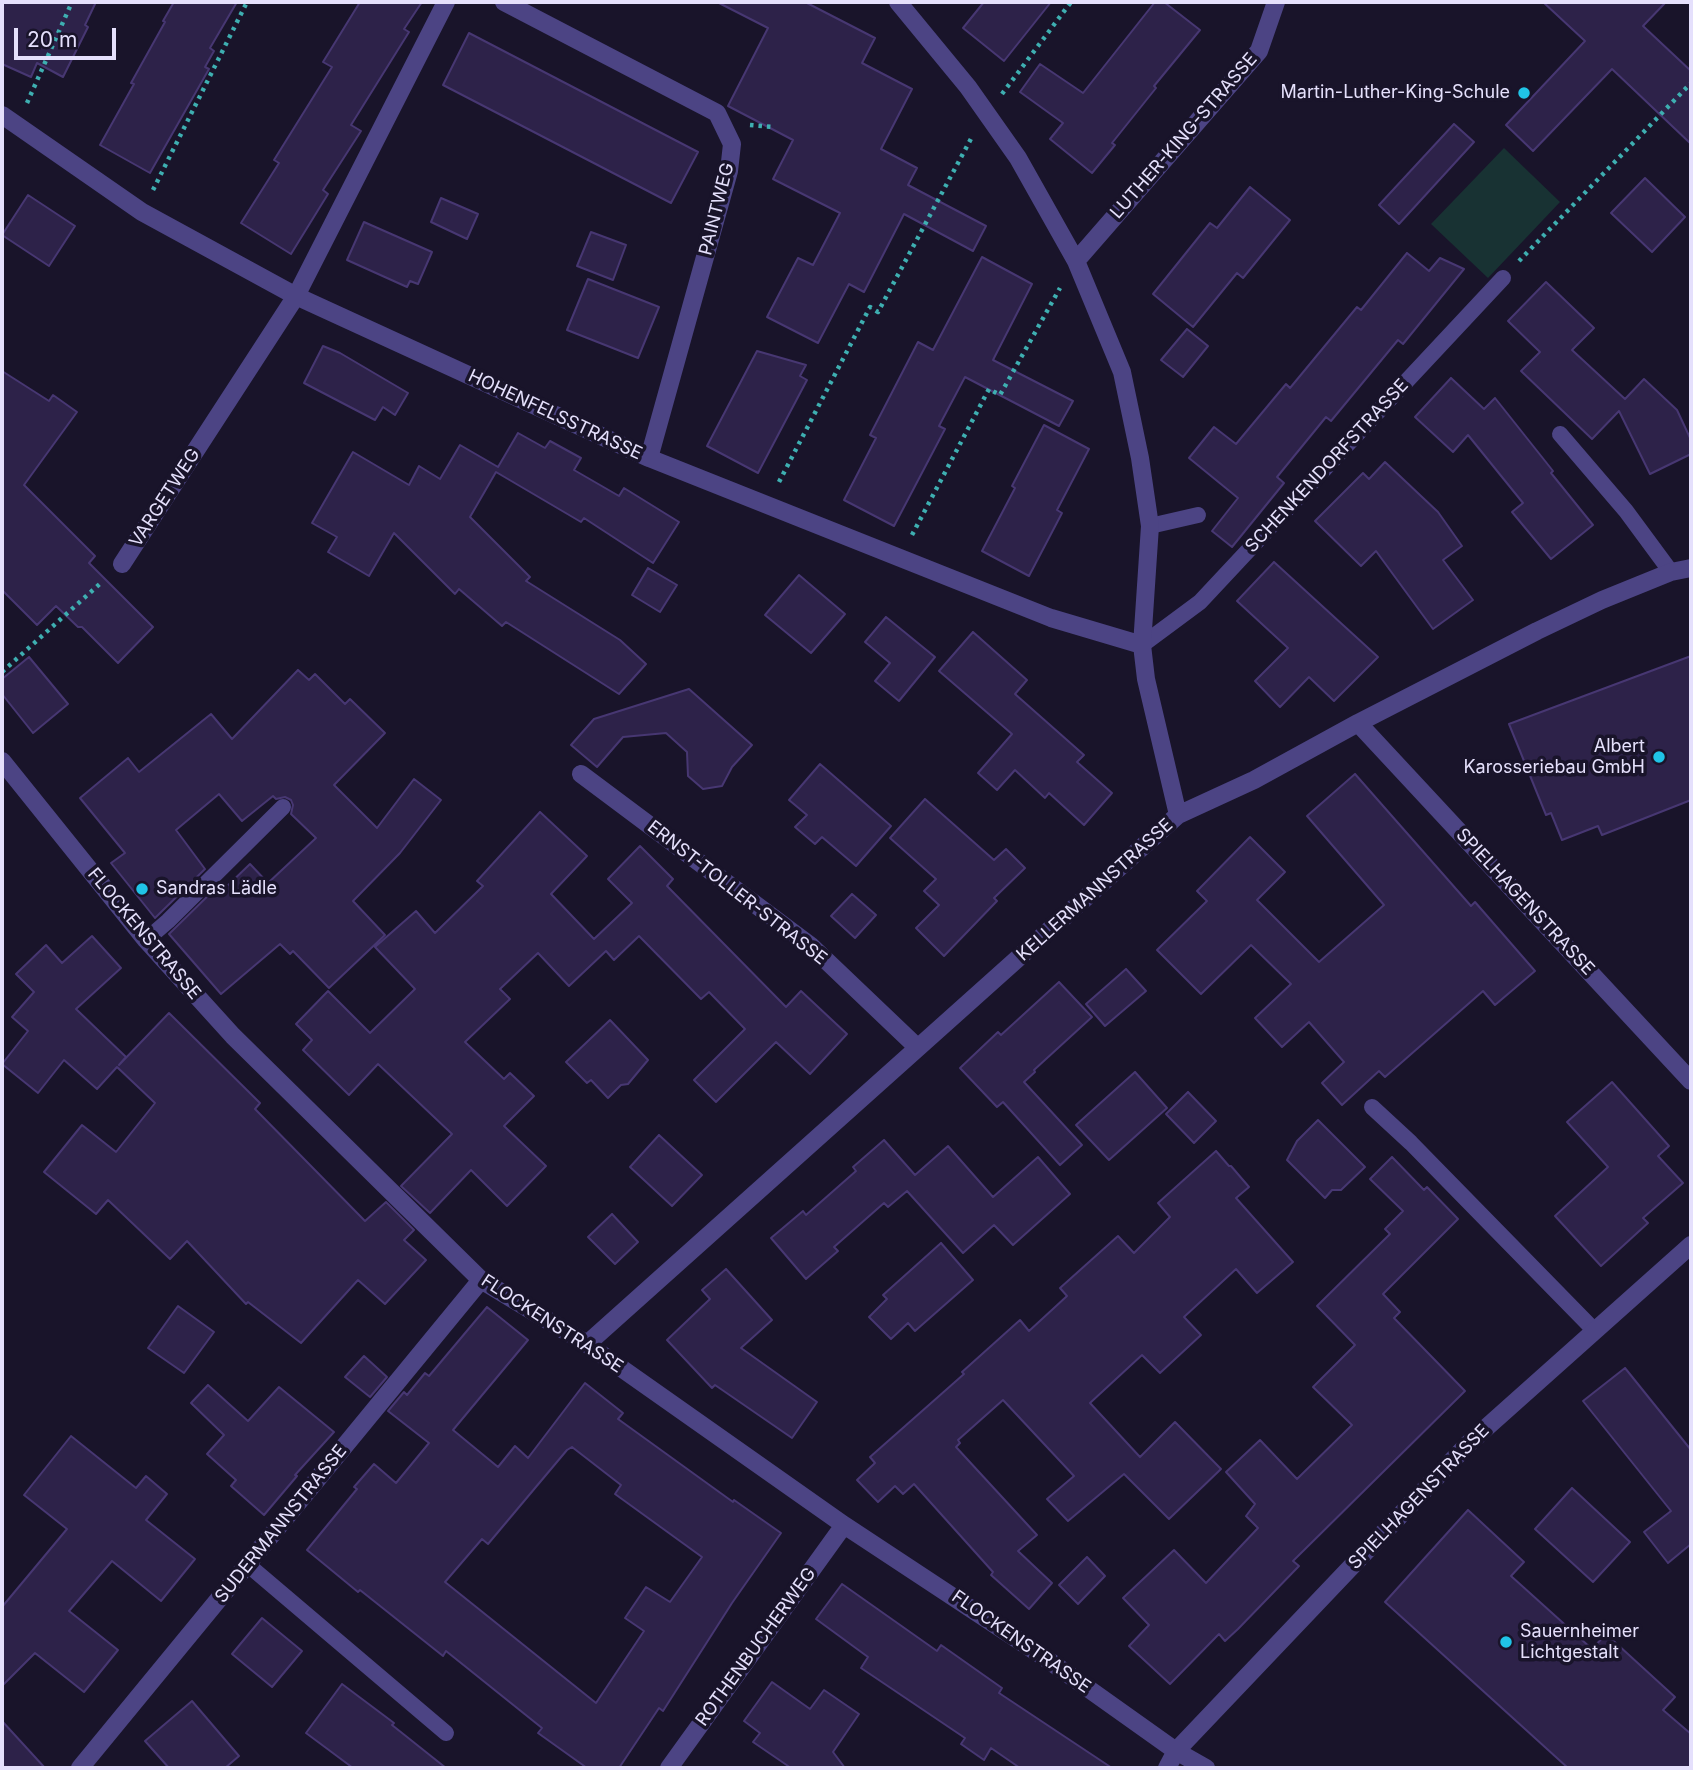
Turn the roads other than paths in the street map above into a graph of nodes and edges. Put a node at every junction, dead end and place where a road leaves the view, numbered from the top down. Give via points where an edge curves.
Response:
1 (446, 2) edge
2 (504, 2) edge
3 (898, 2) edge
4 (1276, 2) edge
5 (2, 115) edge
6 (1076, 261) junction
7 (1503, 278) road end
8 (296, 296) junction
9 (1560, 434) dead end
10 (649, 458) junction
11 (1198, 515) dead end
12 (1150, 526) junction
13 (122, 565) road end
14 (1691, 568) edge
15 (1671, 572) junction
16 (1142, 645) junction
17 (1358, 723) junction
18 (2, 761) edge
19 (582, 774) dead end
20 (283, 807) dead end
21 (1178, 815) junction
22 (146, 940) junction
23 (917, 1046) junction
24 (1691, 1081) edge
25 (1372, 1107) dead end
26 (1691, 1245) edge
27 (481, 1280) junction
28 (1595, 1331) junction
29 (587, 1344) junction
30 (844, 1525) junction
31 (247, 1564) junction
32 (446, 1734) dead end
33 (1176, 1751) junction
34 (80, 1768) edge
35 (669, 1768) edge
36 (1167, 1768) edge
37 (1206, 1768) edge

1 - 8 street
2 - 10 street, PAINTWEG via 717,113 732,144 729,171
3 - 6 street via 968,87 1018,158
4 - 6 street, LUTHER-KING-STRASSE via 1259,51
5 - 8 street, HOHENFELSSTRASSE via 142,212
6 - 12 street via 1122,372
7 - 16 lane, SCHENKENDORFSTRASSE via 1200,602
8 - 10 street, HOHENFELSSTRASSE
8 - 13 street, VARGETWEG
9 - 15 lane
10 - 16 street, HOHENFELSSTRASSE via 1051,618
11 - 12 lane
12 - 16 street
14 - 15 street, KELLERMANNSTRASSE
15 - 17 street, KELLERMANNSTRASSE via 1537,631
16 - 21 street
17 - 21 street, KELLERMANNSTRASSE
17 - 24 street, SPIELHAGENSTRASSE
18 - 22 street, FLOCKENSTRASSE
19 - 23 street, ERNST-TOLLER-STRASSE via 811,946
20 - 22 lane
21 - 23 street, KELLERMANNSTRASSE
22 - 27 street, FLOCKENSTRASSE via 233,1036
23 - 29 street, KELLERMANNSTRASSE
25 - 28 lane
26 - 28 street, SPIELHAGENSTRASSE
27 - 29 street, FLOCKENSTRASSE
27 - 31 street, SUDERMANNSTRASSE
28 - 33 street, SPIELHAGENSTRASSE via 1468,1444
29 - 30 street, FLOCKENSTRASSE
30 - 33 street, FLOCKENSTRASSE
30 - 35 street, ROTHENBUCHERWEG
31 - 32 lane
31 - 34 street, SUDERMANNSTRASSE
33 - 36 street, SPIELHAGENSTRASSE
33 - 37 street, FLOCKENSTRASSE

